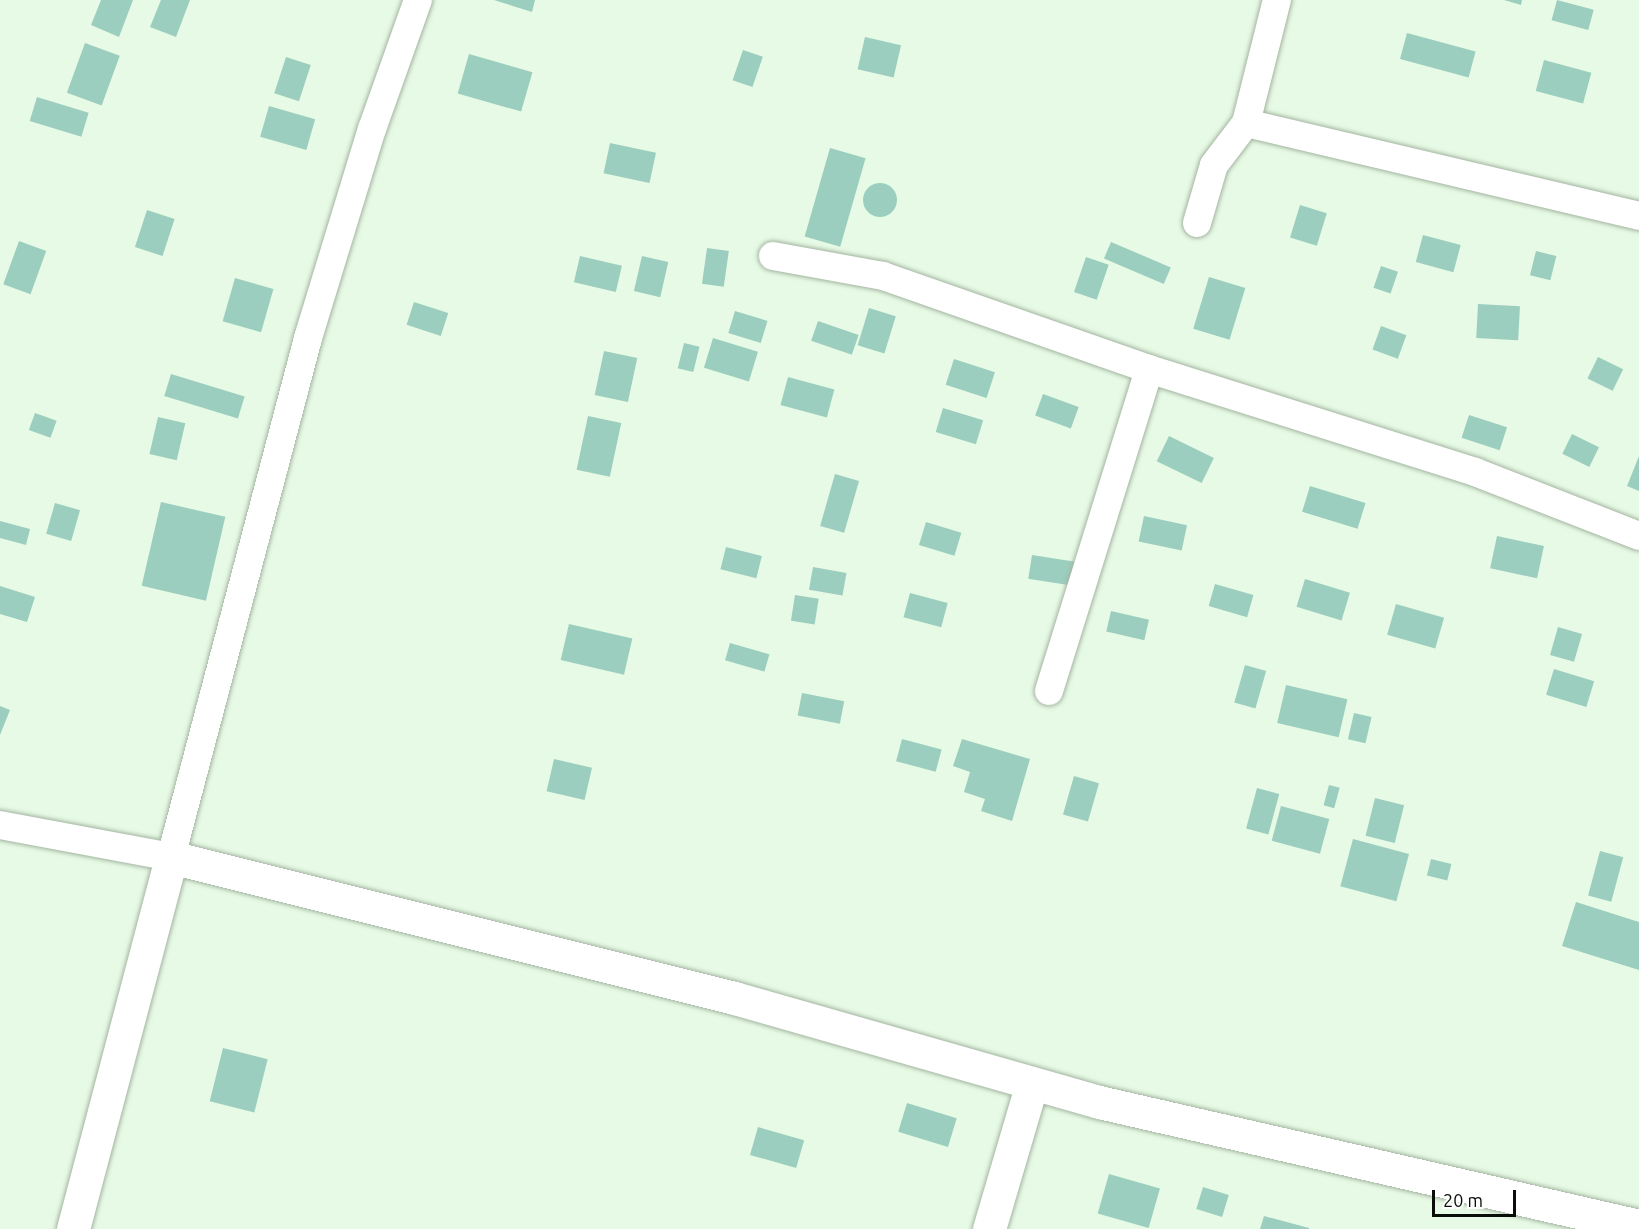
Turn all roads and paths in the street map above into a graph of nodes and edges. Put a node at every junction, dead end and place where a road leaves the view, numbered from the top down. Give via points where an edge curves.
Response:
1 (418, 0) edge
2 (1277, 0) edge
3 (1246, 123) junction
4 (1639, 216) edge
5 (1197, 223) dead end
6 (772, 256) dead end
7 (1149, 369) junction
8 (1639, 536) edge
9 (1049, 691) dead end
10 (0, 825) edge
11 (171, 857) junction
12 (1032, 1083) junction
13 (1638, 1225) edge
14 (73, 1229) edge
15 (989, 1229) edge

1 - 11 street via 372,129 308,338
2 - 3 street
3 - 4 street
3 - 5 street via 1214,165
6 - 7 street via 883,276
7 - 8 street via 1475,472
7 - 9 street
10 - 11 street
11 - 12 main road via 734,998
11 - 14 main road
12 - 13 main road
12 - 15 main road

